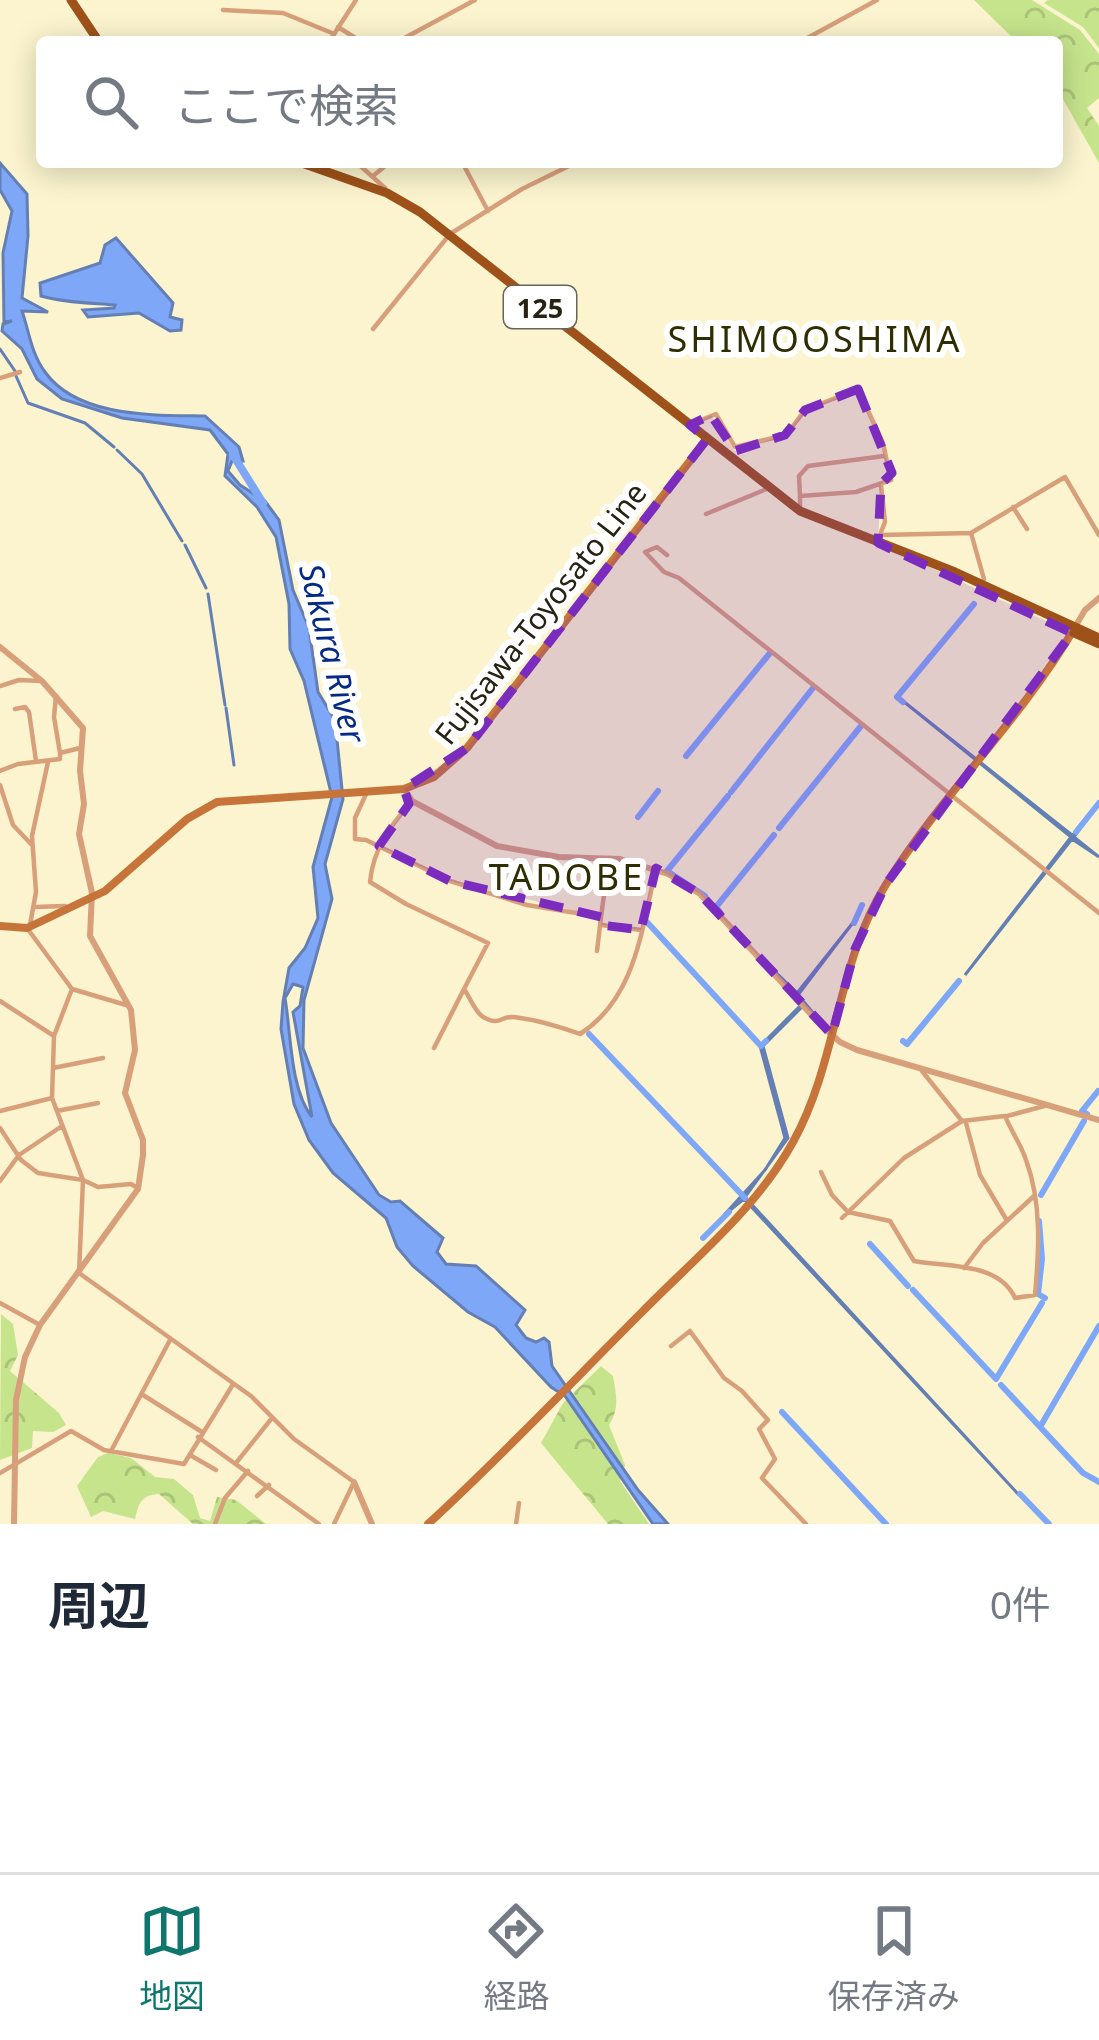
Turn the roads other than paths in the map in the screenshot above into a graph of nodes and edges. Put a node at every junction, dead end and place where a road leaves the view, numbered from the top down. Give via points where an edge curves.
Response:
1 (71, 0) edge
2 (356, 0) edge
3 (475, 0) edge
4 (877, 0) edge
5 (461, 3) edge
6 (223, 10) dead end
7 (338, 27) junction
8 (332, 33) junction
9 (95, 36) edge
10 (331, 36) edge
11 (352, 36) edge
12 (407, 36) edge
13 (811, 36) edge
14 (315, 168) edge
15 (363, 168) edge
16 (383, 168) edge
17 (465, 168) edge
18 (566, 168) edge
19 (373, 176) junction
20 (387, 193) junction
21 (488, 211) junction
22 (450, 234) junction
23 (373, 329) dead end
24 (20, 372) dead end
25 (0, 378) edge
26 (689, 425) junction
27 (707, 440) junction
28 (886, 455) junction
29 (880, 485) junction
30 (769, 488) junction
31 (800, 496) junction
32 (1013, 507) junction
33 (800, 511) junction
34 (706, 514) dead end
35 (1027, 530) dead end
36 (971, 533) junction
37 (1099, 535) edge
38 (878, 539) junction
39 (667, 555) dead end
40 (984, 579) dead end
41 (1099, 598) edge
42 (1073, 630) junction
43 (1099, 641) edge
44 (1, 645) edge
45 (42, 681) junction
46 (0, 686) edge
47 (56, 696) junction
48 (15, 709) dead end
49 (80, 748) junction
50 (60, 753) junction
51 (36, 761) junction
52 (48, 762) junction
53 (0, 771) edge
54 (0, 784) edge
55 (404, 789) junction
56 (365, 792) junction
57 (953, 796) junction
58 (412, 801) junction
59 (31, 844) junction
60 (379, 846) junction
61 (610, 858) junction
62 (656, 869) junction
63 (92, 897) junction
64 (35, 907) junction
65 (66, 909) junction
66 (1099, 913) edge
67 (601, 916) junction
68 (601, 925) junction
69 (0, 926) edge
70 (29, 927) junction
71 (641, 929) junction
72 (597, 951) dead end
73 (72, 989) junction
74 (464, 989) junction
75 (0, 1001) edge
76 (130, 1005) junction
77 (832, 1035) junction
78 (54, 1036) junction
79 (434, 1048) dead end
80 (103, 1058) dead end
81 (53, 1068) junction
82 (921, 1070) junction
83 (52, 1098) junction
84 (98, 1103) dead end
85 (1048, 1105) junction
86 (0, 1111) edge
87 (57, 1111) junction
88 (1006, 1116) junction
89 (1099, 1120) edge
90 (964, 1122) junction
91 (62, 1126) junction
92 (0, 1128) edge
93 (19, 1155) junction
94 (820, 1172) dead end
95 (83, 1180) junction
96 (0, 1181) edge
97 (139, 1189) junction
98 (1034, 1196) junction
99 (848, 1212) junction
100 (842, 1218) dead end
101 (1006, 1220) junction
102 (964, 1268) junction
103 (79, 1273) junction
104 (0, 1303) edge
105 (40, 1325) junction
106 (170, 1340) junction
107 (671, 1346) dead end
108 (233, 1384) junction
109 (143, 1395) junction
110 (272, 1418) junction
111 (200, 1434) junction
112 (111, 1451) junction
113 (188, 1454) junction
114 (15, 1462) junction
115 (236, 1463) junction
116 (215, 1470) dead end
117 (248, 1471) junction
118 (0, 1473) edge
119 (354, 1482) junction
120 (269, 1485) junction
121 (257, 1496) dead end
122 (519, 1503) dead end
123 (14, 1524) edge
124 (214, 1524) edge
125 (319, 1524) edge
126 (334, 1524) edge
127 (372, 1524) edge
128 (428, 1524) edge
129 (516, 1524) edge
130 (806, 1524) edge

1 - 9 highway
2 - 7 street
3 - 5 street
4 - 13 street
5 - 12 street
6 - 8 street via 283,14
7 - 8 street
7 - 11 street
8 - 10 street
14 - 20 highway, 125
15 - 19 street
16 - 19 street
17 - 21 street
18 - 21 street
19 - 20 street
20 - 22 highway, 125
21 - 22 street
22 - 23 street
22 - 26 highway, 125
24 - 25 street
26 - 27 highway, 125
26 - 28 street via 716,414 735,447 748,446 786,435 805,410 857,389
27 - 30 highway, 125
27 - 55 main road, Fujisawa-Toyosato Line via 457,759
28 - 29 street via 892,477
28 - 31 street via 808,466 799,476
29 - 31 street
29 - 38 street via 885,522
30 - 33 highway, 125
30 - 34 street
31 - 33 street
32 - 35 street
32 - 36 street
32 - 37 street via 1065,477
33 - 38 highway, 125
36 - 38 street
36 - 40 street
38 - 42 highway, 125
39 - 57 street via 657,547 645,551
41 - 42 street
42 - 43 highway, 125
42 - 57 main road
44 - 45 street
45 - 46 street
45 - 47 street
47 - 49 street via 83,728
47 - 50 street
48 - 51 street via 28,712
49 - 50 street
49 - 63 street via 79,839
50 - 52 street
51 - 52 street
51 - 53 street
52 - 59 street
54 - 59 street via 13,824
55 - 56 main road, Fujisawa-Toyosato Line
55 - 58 street
56 - 60 street via 355,839
56 - 63 main road, Fujisawa-Toyosato Line via 223,800
57 - 66 street
57 - 77 main road via 872,907
58 - 60 street
58 - 61 street via 497,846
59 - 64 street
60 - 67 street via 450,881 526,905
60 - 74 street via 370,882 488,943
61 - 62 street
61 - 67 street
62 - 71 street
62 - 77 street via 700,894
63 - 65 main road, Fujisawa-Toyosato Line
63 - 76 street via 91,942
64 - 65 street
64 - 70 street
65 - 70 main road, Fujisawa-Toyosato Line
67 - 68 street
68 - 71 street
68 - 72 street
69 - 70 main road, Fujisawa-Toyosato Line
70 - 73 street
71 - 74 street via 626,986 600,1022 580,1034 542,1020 488,1020
73 - 76 street
73 - 78 street
74 - 79 street
75 - 78 street
76 - 97 street via 135,1056 124,1088 144,1147
77 - 82 street
77 - 128 main road via 810,1110 747,1205
78 - 81 street
80 - 81 street
81 - 83 street
82 - 85 street
82 - 90 street
83 - 86 street
83 - 87 street
84 - 87 street
85 - 88 street
85 - 89 street
87 - 91 street
88 - 90 street
88 - 98 street
90 - 99 street via 904,1158
90 - 101 street via 980,1175
91 - 93 street
91 - 95 street
92 - 93 street
93 - 95 street via 50,1178
93 - 96 street
94 - 99 street
95 - 97 street
95 - 103 street
97 - 103 street
98 - 101 street
98 - 102 street via 1035,1295 1015,1298 1001,1278
99 - 100 street
99 - 102 street via 890,1221 914,1261
101 - 102 street
103 - 105 street
103 - 106 street
104 - 105 street
105 - 114 street via 19,1380
106 - 108 street
106 - 109 street
107 - 130 street via 690,1331 768,1420 759,1429 775,1459 762,1478
108 - 110 street
108 - 111 street
109 - 111 street
109 - 112 street
110 - 115 street
110 - 119 street
111 - 113 street
111 - 115 street
112 - 113 street via 184,1464
112 - 114 street via 70,1431
113 - 116 street
114 - 118 street
114 - 123 street
115 - 117 street
117 - 120 street
117 - 124 street
119 - 126 street
119 - 127 street
120 - 121 street
120 - 125 street
122 - 129 street

